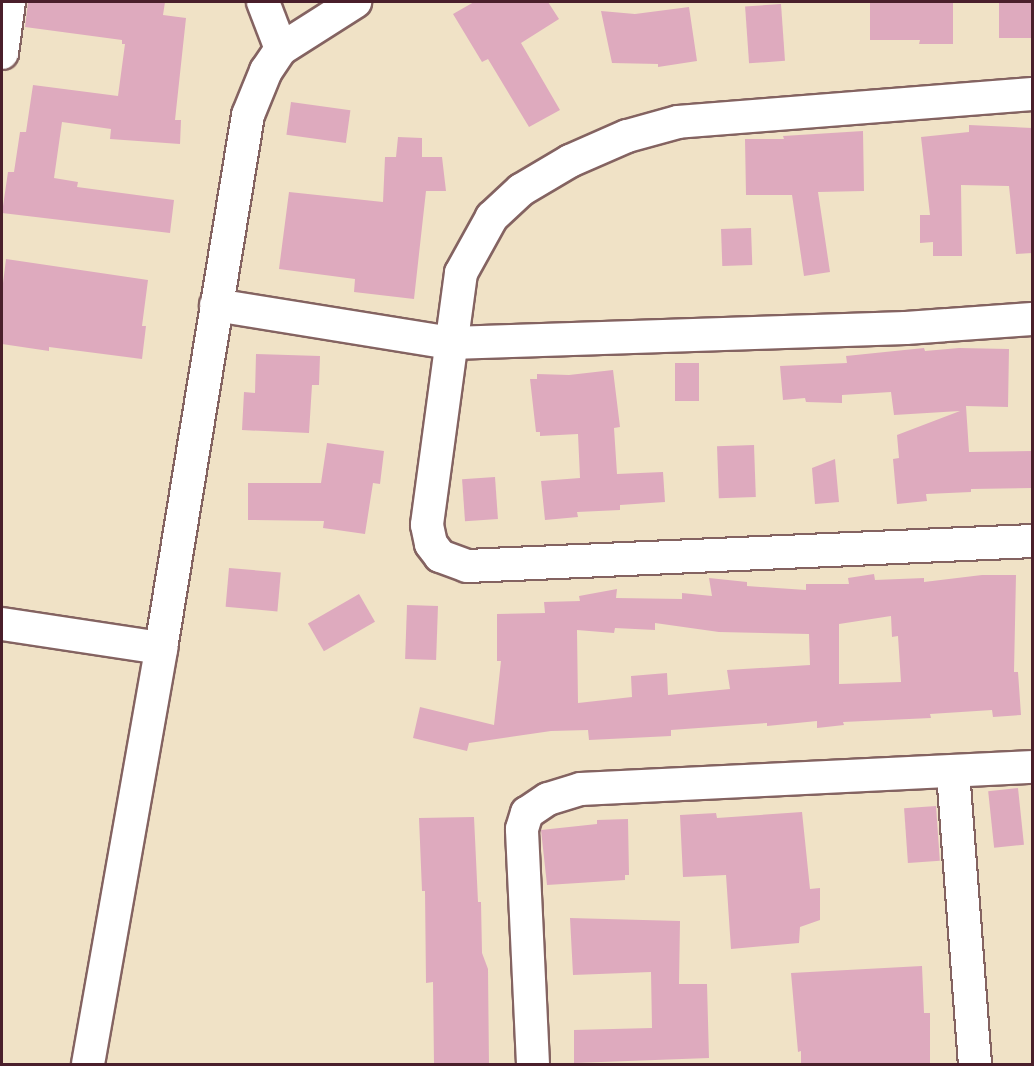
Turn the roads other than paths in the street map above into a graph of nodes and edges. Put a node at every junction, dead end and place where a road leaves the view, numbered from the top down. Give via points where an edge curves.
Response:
1 (9, 2) edge
2 (263, 2) edge
3 (355, 2) edge
4 (281, 49) junction
5 (2, 53) edge
6 (1032, 94) edge
7 (216, 305) junction
8 (1032, 319) edge
9 (451, 343) junction
10 (1032, 541) edge
11 (2, 624) edge
12 (161, 648) junction
13 (1032, 767) edge
14 (953, 772) junction
15 (88, 1065) edge
16 (533, 1065) edge
17 (975, 1065) edge

1 - 5 street
2 - 4 street
3 - 4 street
4 - 7 street via 266,72 248,116
6 - 9 street via 678,122 627,136 570,161 521,190 492,217 461,273
7 - 9 street
7 - 12 street
8 - 9 street via 906,328
9 - 10 street via 426,525 431,544 440,556 455,563
11 - 12 street
12 - 15 street
13 - 14 street
14 - 16 street via 581,789 548,799 527,813 522,848
14 - 17 street

